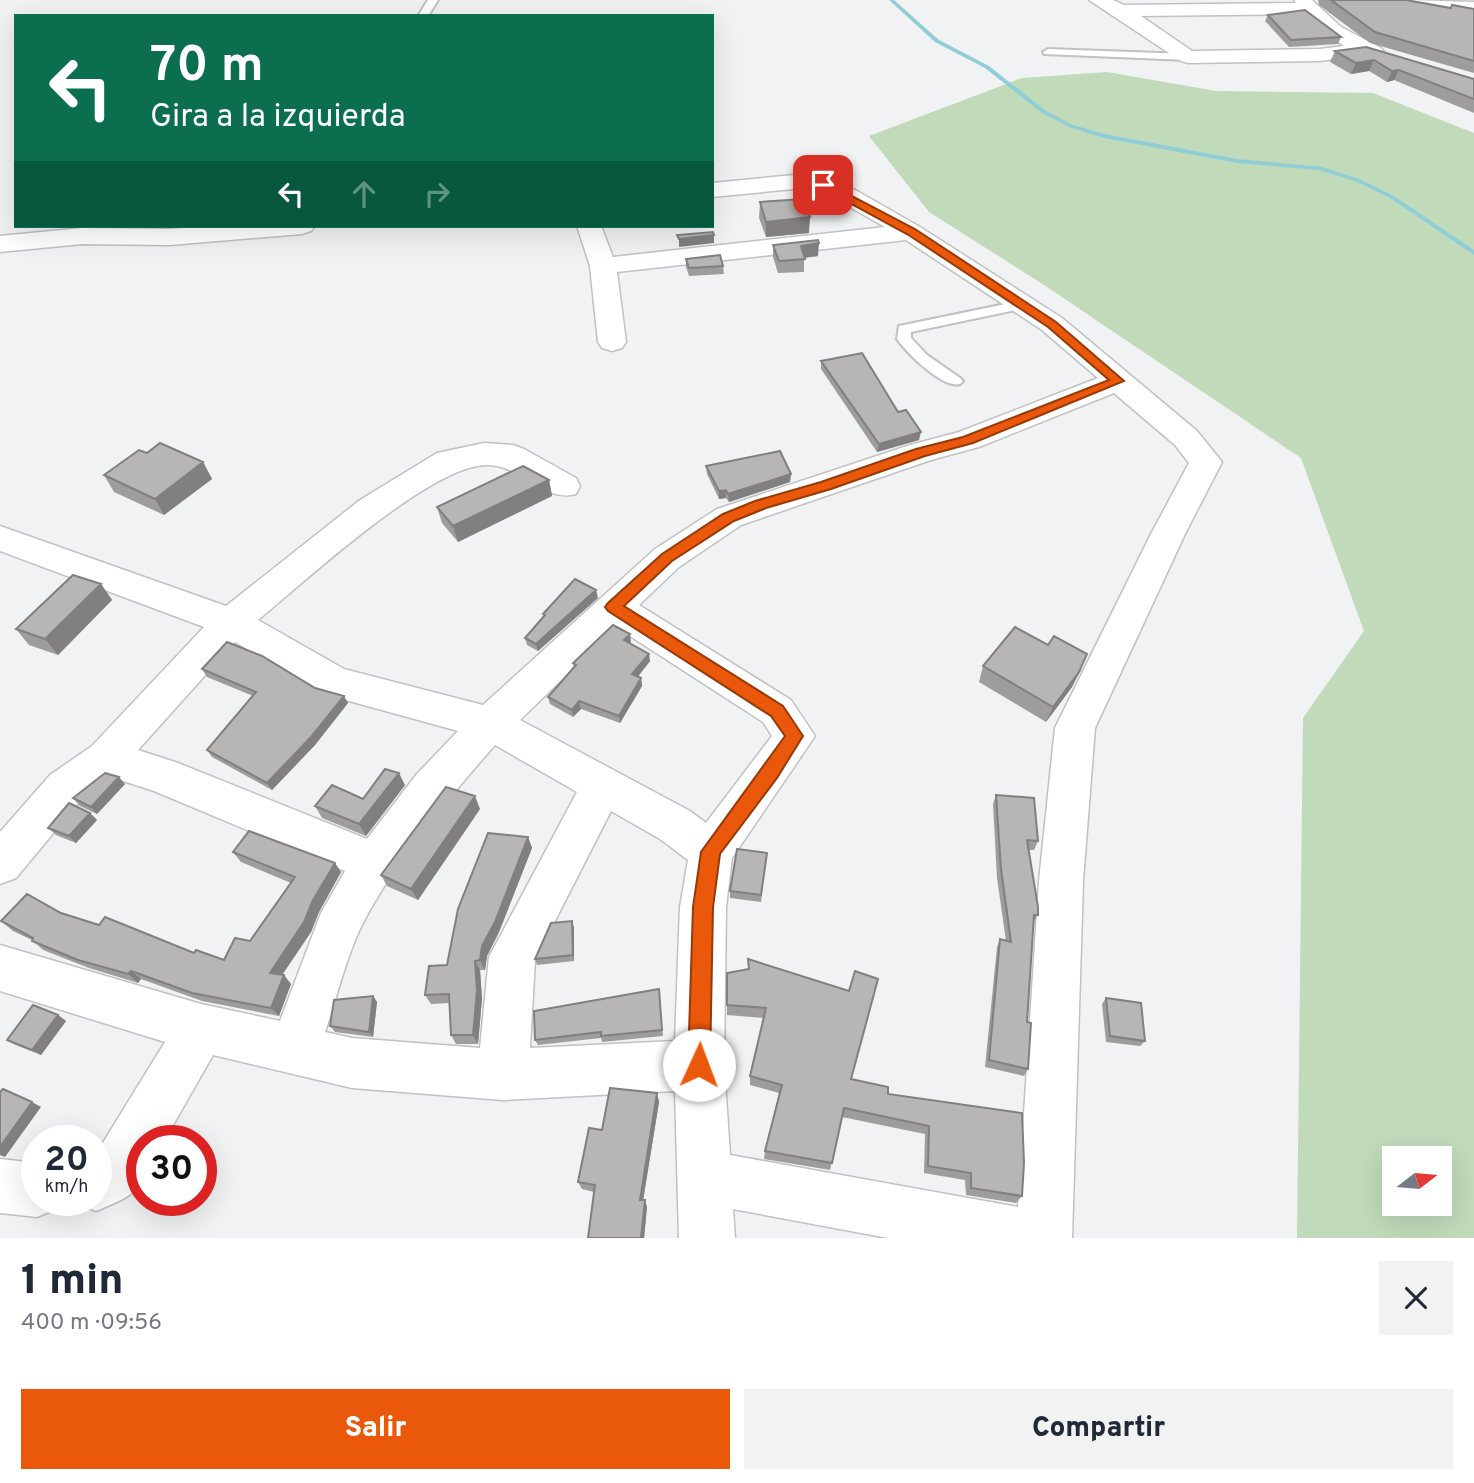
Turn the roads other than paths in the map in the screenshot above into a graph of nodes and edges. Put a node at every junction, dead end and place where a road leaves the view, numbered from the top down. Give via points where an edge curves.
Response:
1 (1098, 0) edge
2 (1420, 0) edge
3 (1305, 4) edge
4 (1474, 8) edge
5 (1121, 11) junction
6 (1362, 49) junction
7 (1048, 52) dead end
8 (1387, 56) edge
9 (1188, 57) junction
10 (714, 190) edge
11 (278, 228) edge
12 (590, 228) edge
13 (911, 232) junction
14 (0, 244) edge
15 (603, 266) junction
16 (1020, 305) junction
17 (612, 342) dead end
18 (955, 381) dead end
19 (1118, 381) junction
20 (564, 486) dead end
21 (0, 538) edge
22 (613, 607) junction
23 (231, 622) junction
24 (489, 723) junction
25 (106, 758) junction
26 (603, 785) junction
27 (711, 852) junction
28 (375, 863) junction
29 (0, 864) edge
30 (0, 968) edge
31 (201, 1028) junction
32 (293, 1051) junction
33 (699, 1065) junction
34 (503, 1075) junction
35 (112, 1175) edge
36 (705, 1177) junction
37 (0, 1186) edge
38 (21, 1189) edge
39 (706, 1238) edge
40 (1036, 1238) edge
41 (1044, 1238) edge

1 - 5 street
2 - 4 street
3 - 5 street
3 - 6 street
5 - 9 street
6 - 8 street
6 - 9 street via 1320,55
7 - 9 lane
10 - 13 street via 814,183 848,196
11 - 14 street
12 - 15 street
13 - 15 street
13 - 16 street
15 - 17 street
16 - 18 lane via 904,329 904,339 922,358
16 - 19 street via 1052,324
19 - 22 street via 968,440 729,517 667,558
19 - 41 street via 1186,438 1206,462 1075,728 1061,881
20 - 23 street via 513,456 484,454 448,461 372,508
21 - 23 street
22 - 24 street
22 - 27 street via 777,711 795,736
23 - 24 street via 334,682
23 - 25 street
24 - 26 street
24 - 28 street via 431,788
25 - 28 street via 163,776
25 - 29 street via 65,788
26 - 27 street via 675,825
26 - 34 street via 512,957
27 - 33 street via 703,907
28 - 32 street via 344,913
30 - 31 street
31 - 32 street
31 - 35 street
32 - 34 street via 352,1063
33 - 34 street
33 - 36 street
36 - 39 street
36 - 40 street
37 - 38 street

